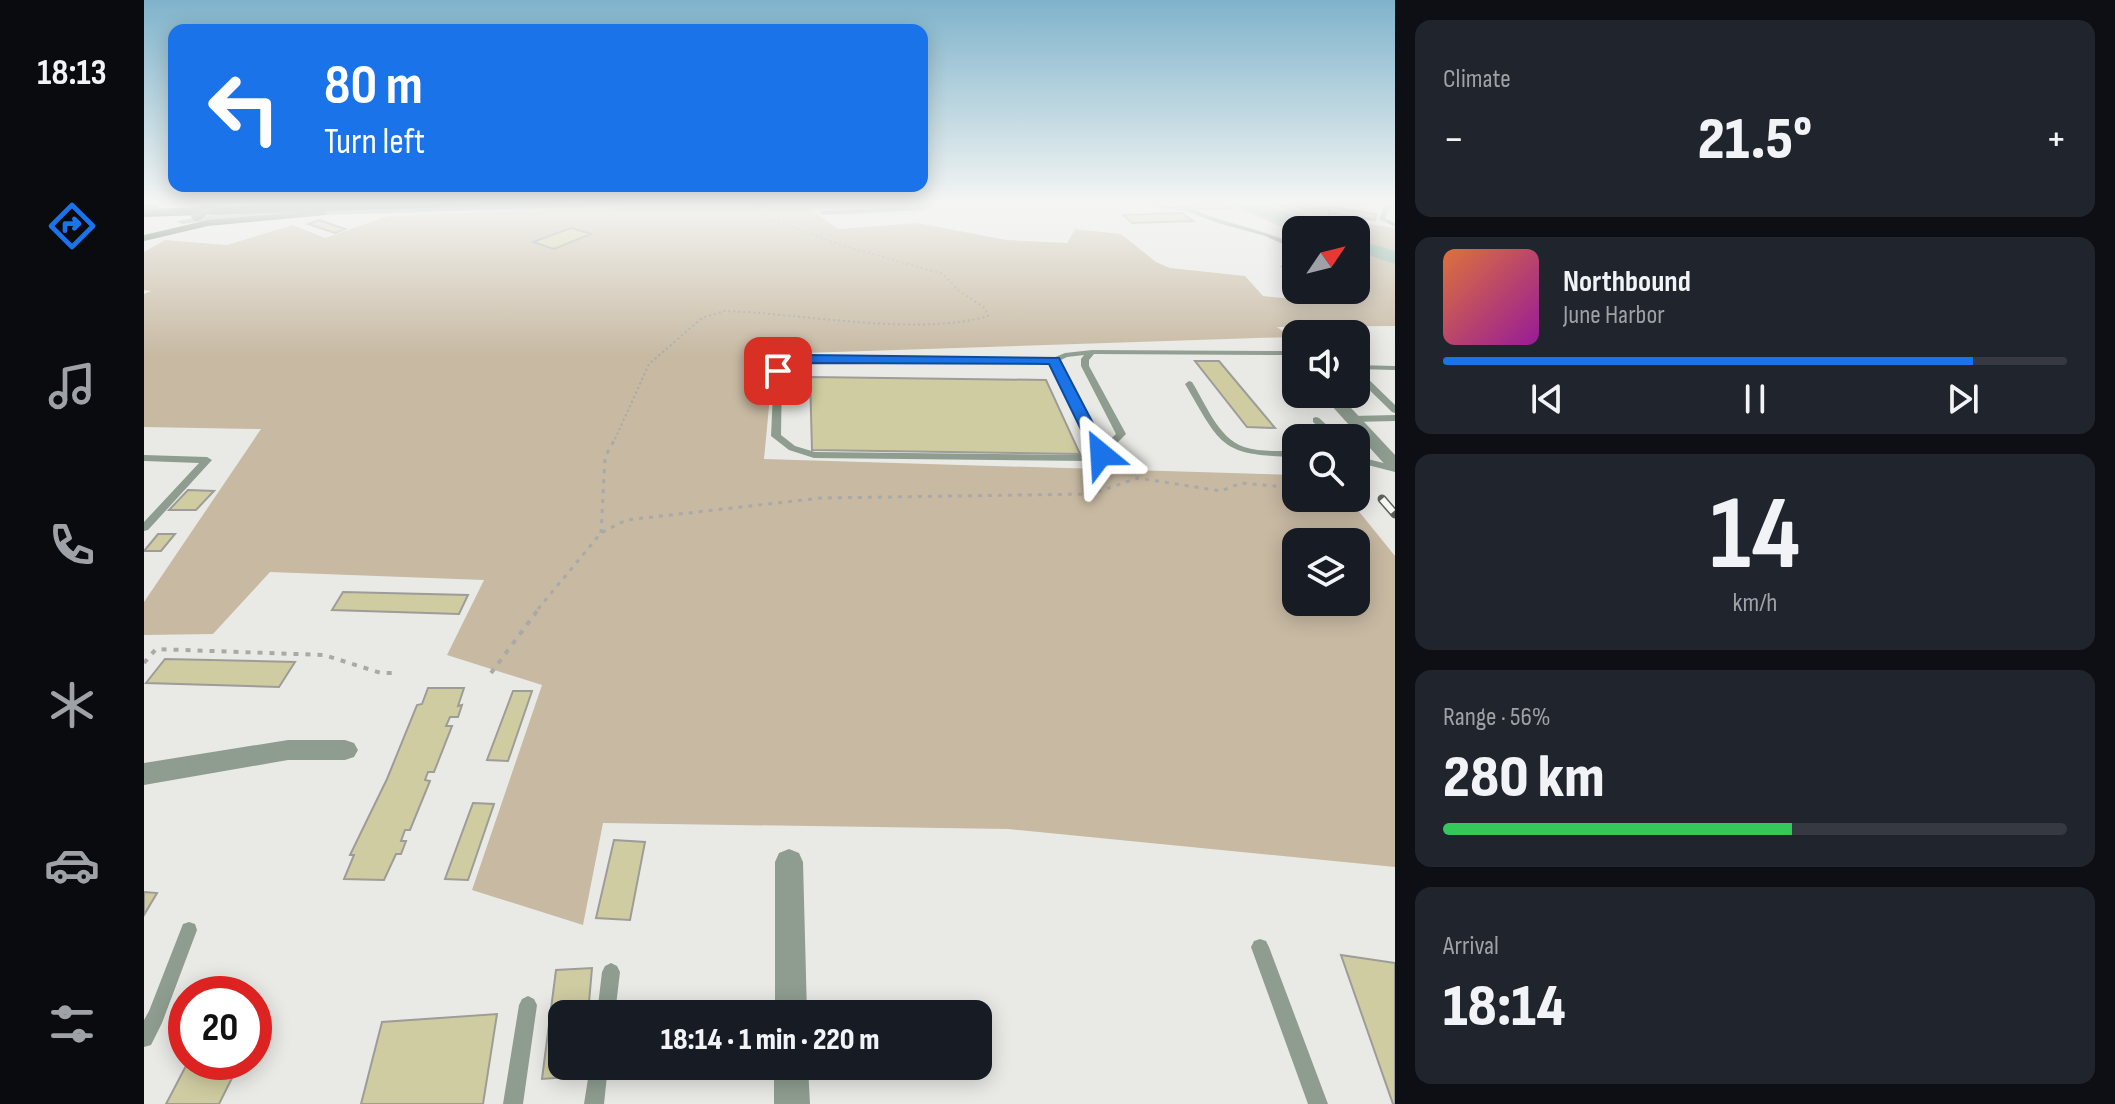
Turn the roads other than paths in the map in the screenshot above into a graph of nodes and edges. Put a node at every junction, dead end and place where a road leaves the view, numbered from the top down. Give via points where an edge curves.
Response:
1 (1092, 352) junction
2 (1282, 356) edge
3 (1054, 360) junction
4 (1370, 367) edge
5 (1395, 368) edge
6 (1189, 384) dead end
7 (1370, 386) edge
8 (1342, 408) edge
9 (1395, 410) edge
10 (1395, 418) edge
11 (1352, 419) junction
12 (1316, 420) dead end
13 (1320, 424) edge
14 (1101, 454) junction
15 (1282, 454) edge
16 (144, 458) edge
17 (1370, 462) edge
18 (1395, 467) edge
19 (144, 528) edge
20 (345, 750) dead end
21 (144, 774) edge
22 (789, 862) dead end
23 (189, 930) dead end
24 (1260, 947) dead end
25 (611, 972) dead end
26 (608, 1000) edge
27 (791, 1000) edge
28 (528, 1005) dead end
29 (144, 1038) edge
30 (597, 1080) edge
31 (791, 1080) edge
32 (513, 1104) edge
33 (594, 1104) edge
34 (792, 1104) edge
35 (1318, 1104) edge

1 - 2 lane
1 - 3 lane
1 - 14 lane via 1085,366 1121,434
3 - 14 lane
3 - 14 lane via 791,362 778,371 776,436 814,455
4 - 5 lane
6 - 15 lane via 1232,448
7 - 9 lane
8 - 11 street
10 - 11 lane
11 - 18 street
12 - 13 lane
16 - 19 lane via 207,460
17 - 18 lane
20 - 21 street via 288,750
22 - 27 street
23 - 29 lane
24 - 35 lane
25 - 26 lane
28 - 32 lane
30 - 33 lane
31 - 34 street

